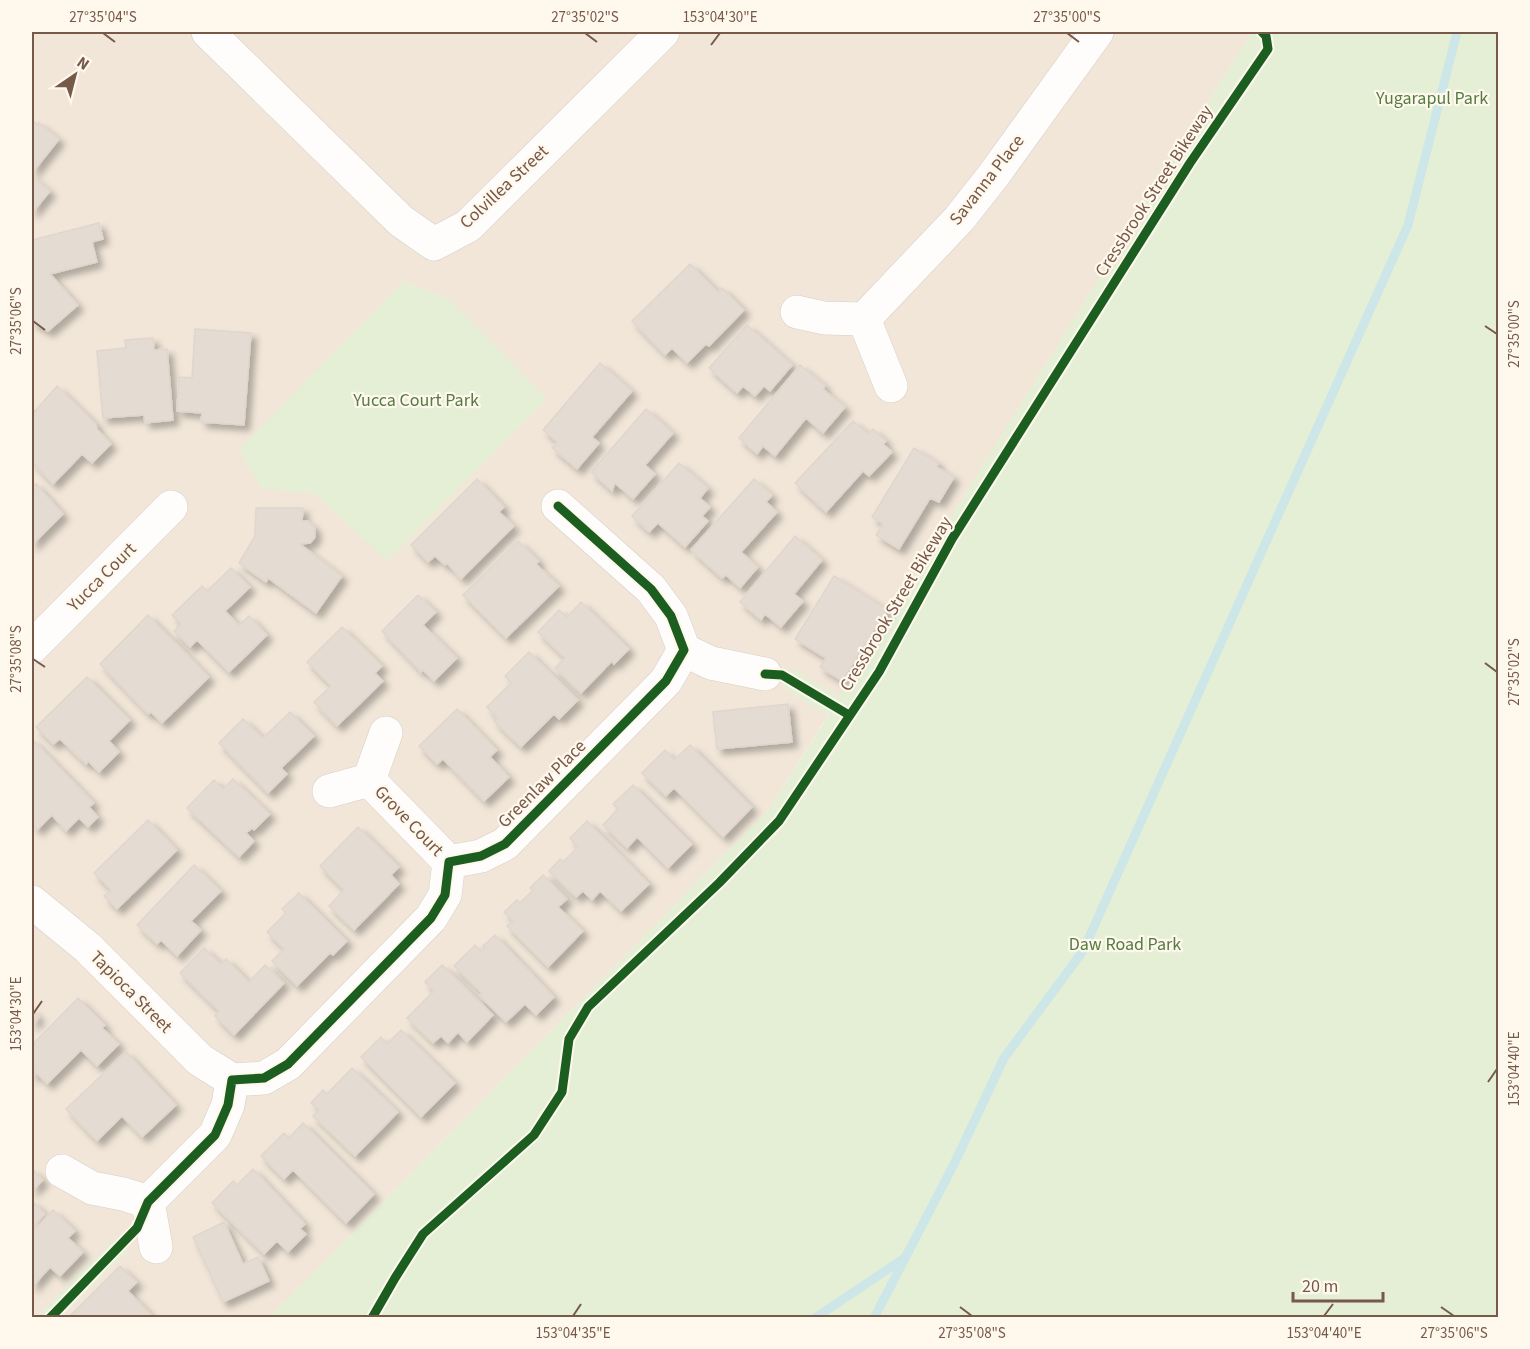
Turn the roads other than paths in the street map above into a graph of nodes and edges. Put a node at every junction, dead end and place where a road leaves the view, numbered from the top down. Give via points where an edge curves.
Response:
1 (208, 32) edge
2 (663, 32) edge
3 (1097, 32) edge
4 (797, 312) dead end
5 (864, 319) junction
6 (891, 386) dead end
7 (558, 506) dead end
8 (171, 507) dead end
9 (32, 647) edge
10 (684, 650) junction
11 (765, 674) dead end
12 (386, 733) dead end
13 (369, 780) junction
14 (329, 791) dead end
15 (449, 862) junction
16 (32, 902) edge
17 (232, 1080) junction
18 (62, 1171) dead end
19 (147, 1202) junction
20 (156, 1247) dead end

1 - 2 street, Colvillea Street via 401,221 434,244 468,226
3 - 5 street, Savanna Place via 959,219
4 - 5 street via 824,318
5 - 6 street
7 - 10 street via 651,589 671,616
8 - 9 street, Yucca Court
10 - 11 street via 711,663
10 - 15 street, Greenlaw Place via 666,681 505,844 481,856
12 - 13 street, Grove Court
13 - 14 street, Grove Court
13 - 15 street, Grove Court
15 - 17 street via 445,895 431,918 288,1064 264,1078
16 - 17 street, Tapioca Street via 87,947 200,1060
17 - 19 street via 228,1105 214,1135
18 - 19 street via 92,1188
19 - 20 street

